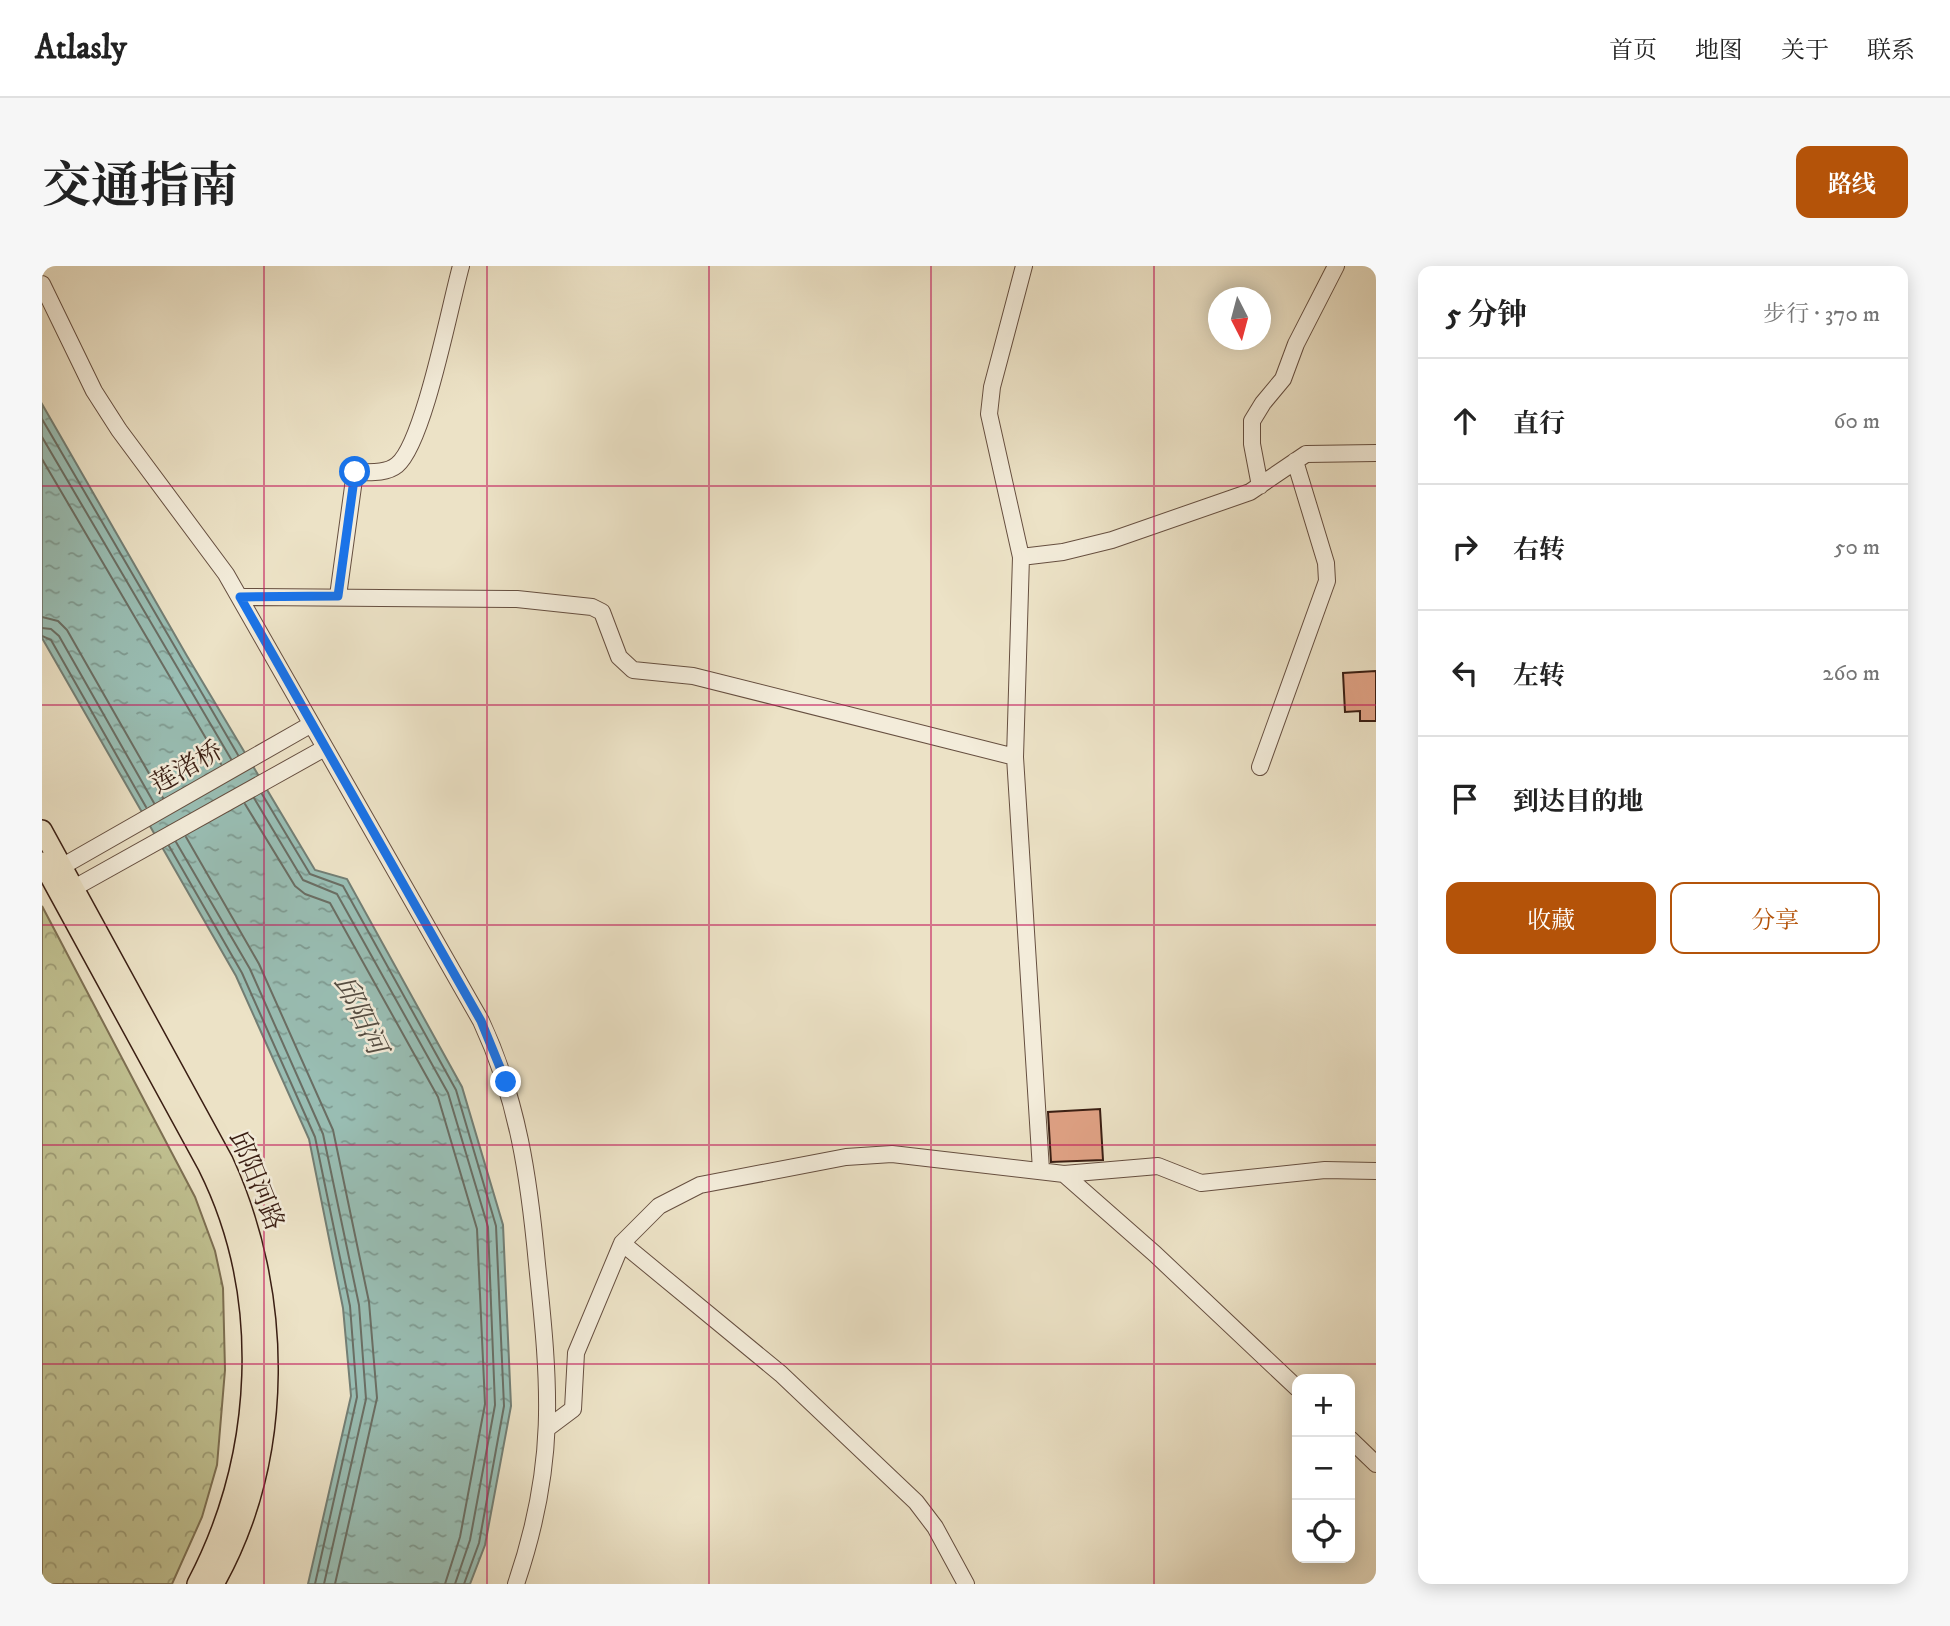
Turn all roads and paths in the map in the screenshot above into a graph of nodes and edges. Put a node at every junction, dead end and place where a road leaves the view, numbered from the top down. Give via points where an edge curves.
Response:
1 (461, 266) edge
2 (1024, 266) edge
3 (1336, 266) edge
4 (42, 284) edge
5 (1376, 453) edge
6 (1295, 461) junction
7 (1260, 485) junction
8 (1021, 556) junction
9 (338, 596) junction
10 (240, 597) junction
11 (310, 725) junction
12 (323, 749) junction
13 (1015, 757) junction
14 (1260, 767) dead end
15 (42, 831) edge
16 (42, 862) edge
17 (63, 866) junction
18 (75, 888) junction
19 (1041, 1170) junction
20 (1376, 1171) edge
21 (1063, 1174) junction
22 (622, 1243) junction
23 (1292, 1383) edge
24 (549, 1427) junction
25 (1355, 1444) edge
26 (1376, 1464) edge
27 (197, 1584) edge
28 (214, 1584) edge
29 (516, 1584) edge
30 (966, 1584) edge

1 - 9 street via 423,411 408,448 388,470 355,472
2 - 8 street via 989,414
3 - 7 street via 1283,379 1252,421
4 - 10 street via 106,410
5 - 6 street via 1306,454
6 - 7 street
6 - 14 street via 1326,563 1327,581
7 - 8 street via 1112,540
8 - 13 street
9 - 10 street
9 - 13 street via 517,599 592,607 602,612 619,657 633,670 693,676
10 - 11 street
11 - 12 street
11 - 17 street, 莲渚桥
12 - 18 street, 莲渚桥
12 - 24 street via 481,1021 506,1082 528,1171 547,1359
13 - 19 street
15 - 17 main road, 邱阳河路
16 - 27 main road, 邱阳河路 via 204,1157 228,1210 243,1264 252,1328 248,1428 229,1510
17 - 18 main road, 邱阳河路
18 - 28 main road, 邱阳河路 via 223,1161 247,1218 258,1260 267,1331 263,1433 245,1510
19 - 21 street
19 - 22 street via 892,1154 846,1157 700,1185 659,1206
20 - 21 street via 1325,1170 1210,1183 1194,1182 1158,1166
21 - 23 street
22 - 24 street via 576,1353 573,1409
22 - 30 street via 781,1374 916,1502
24 - 29 street via 542,1491
25 - 26 street

